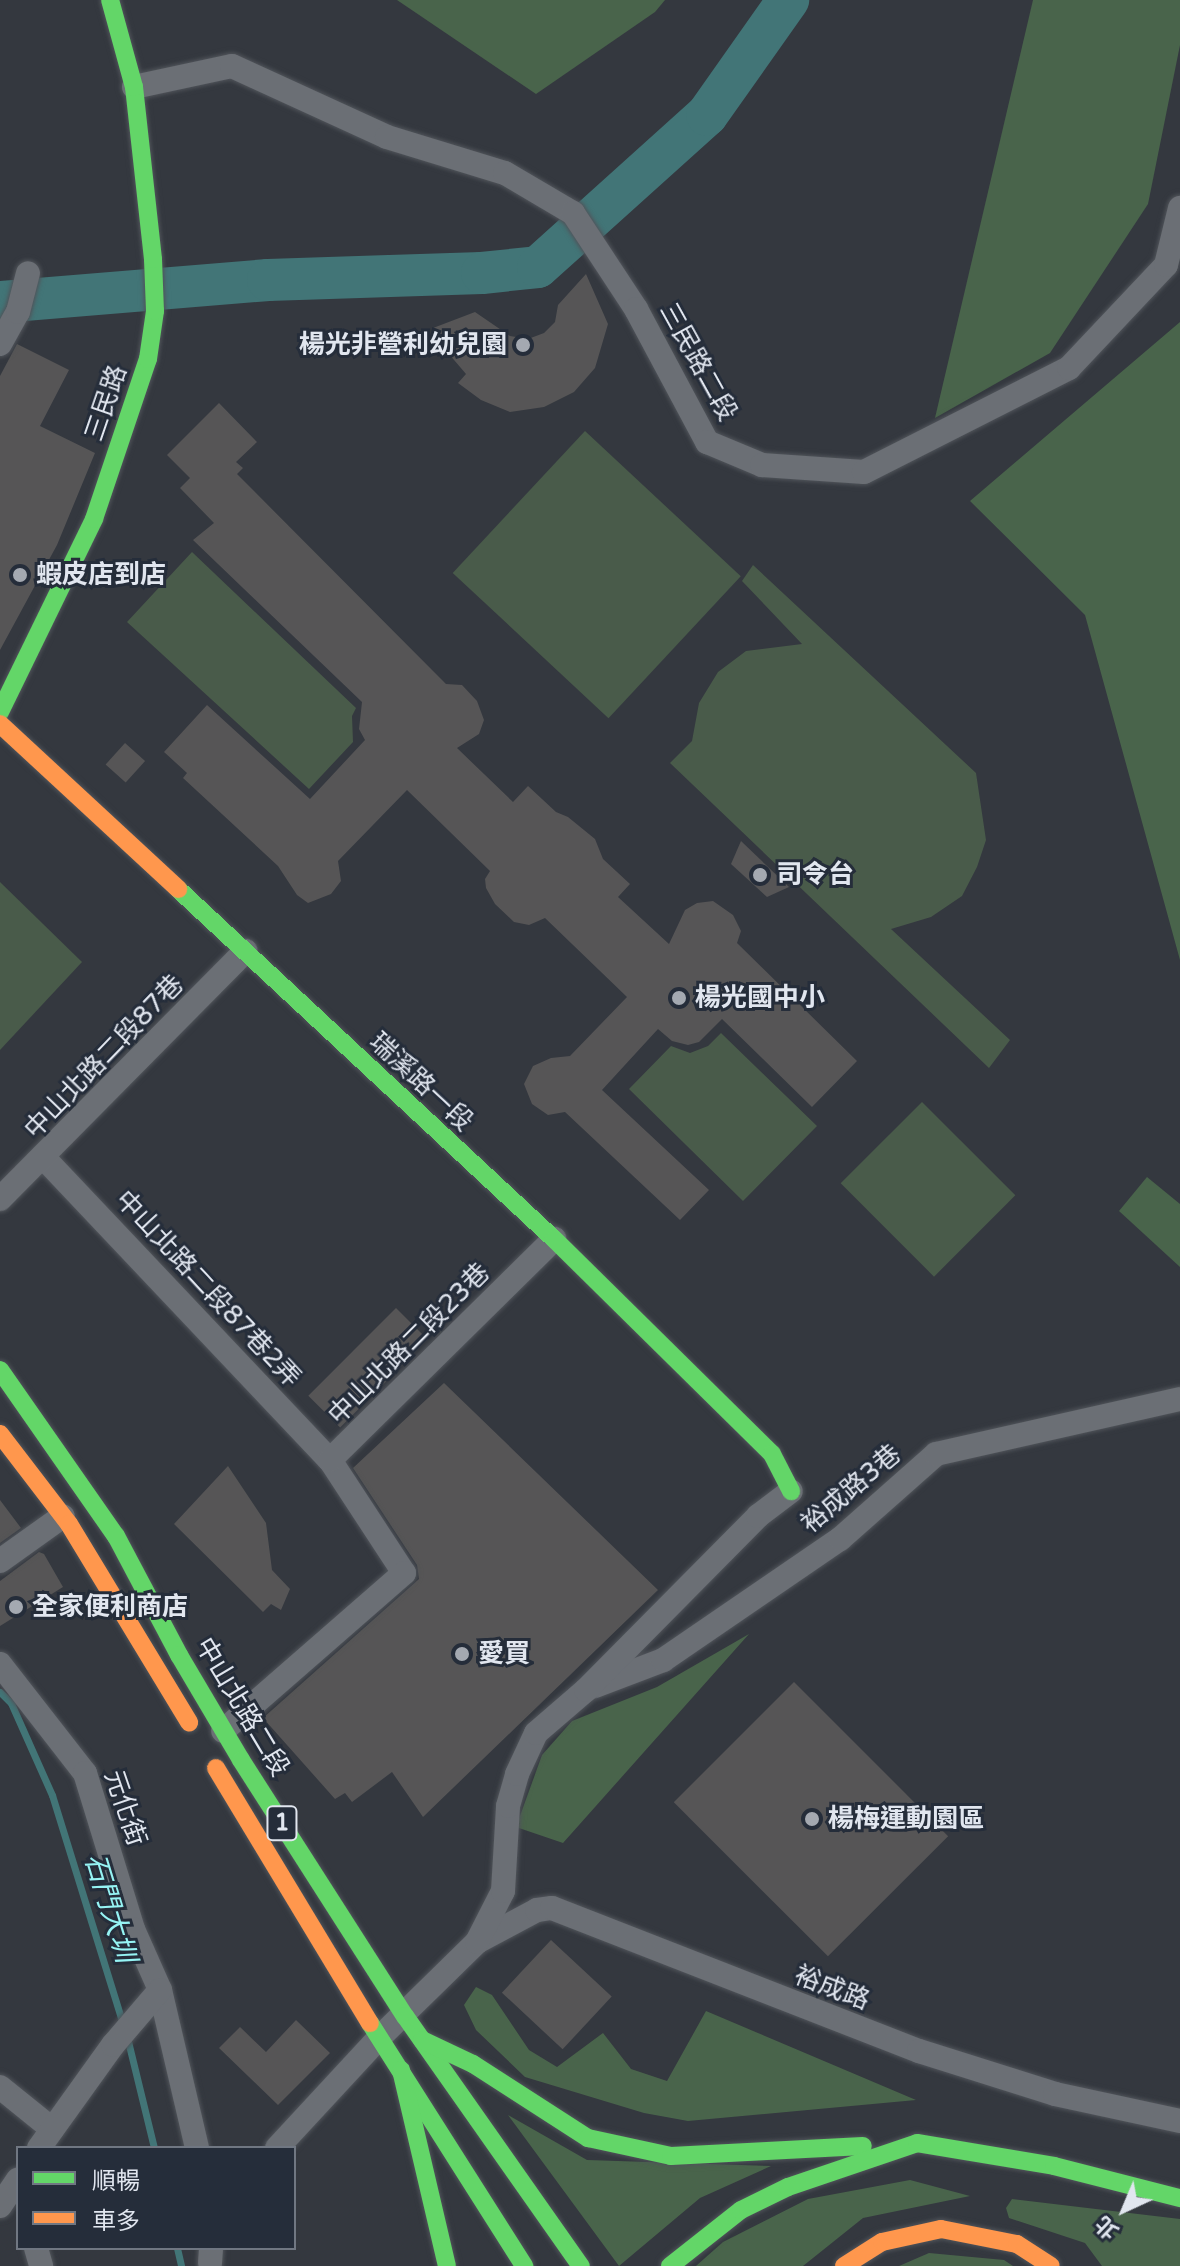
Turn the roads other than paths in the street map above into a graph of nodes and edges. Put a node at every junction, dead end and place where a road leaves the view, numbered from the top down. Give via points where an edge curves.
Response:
1 (110, 0) edge
2 (134, 87) junction
3 (1180, 208) edge
4 (28, 273) dead end
5 (0, 344) edge
6 (0, 712) edge
7 (0, 724) edge
8 (245, 951) junction
9 (44, 1158) junction
10 (0, 1199) edge
11 (554, 1239) junction
12 (0, 1370) edge
13 (1180, 1399) edge
14 (0, 1434) edge
15 (330, 1460) junction
16 (791, 1491) joint
17 (63, 1516) junction
18 (0, 1561) edge
19 (0, 1664) edge
20 (586, 1690) junction
21 (223, 1731) junction
22 (477, 1942) junction
23 (160, 1990) junction
24 (405, 2016) junction
25 (379, 2038) junction
26 (422, 2040) junction
27 (401, 2070) junction
28 (0, 2087) edge
29 (1180, 2121) edge
30 (46, 2138) edge
31 (917, 2143) junction
32 (197, 2146) edge
33 (279, 2146) edge
34 (16, 2182) edge
35 (1180, 2198) edge
36 (0, 2206) edge
37 (447, 2266) edge
38 (524, 2266) edge
39 (581, 2266) edge
40 (670, 2266) edge
41 (844, 2266) edge
42 (1051, 2266) edge

1 - 2 main road, 三民路
2 - 3 street, 三民路二段 via 232,66 387,137 505,173 573,213 631,301 707,442 762,465 864,472 1069,368 1166,265
2 - 6 main road, 三民路 via 153,259 155,311 148,359 94,519
4 - 5 street via 18,312
7 - 8 main road, 瑞溪路一段
8 - 9 street, 中山北路二段87巷
8 - 11 main road, 瑞溪路一段
9 - 10 street, 中山北路二段87巷
9 - 15 street, 中山北路二段87巷2弄
11 - 15 street, 中山北路二段23巷
11 - 16 main road, 瑞溪路一段 via 772,1454
12 - 21 main road, 中山北路二段 / 1 via 116,1536
13 - 20 street, 裕成路3巷 via 936,1454 840,1539 663,1660
14 - 17 main road, 中山北路二段 / 1
15 - 21 street, 中山北路二段23巷 via 404,1573
16 - 20 street, 裕成路3巷 via 758,1516
17 - 18 street
17 - 25 main road, 中山北路二段 / 1
19 - 23 street, 元化街 via 85,1773 133,1929
20 - 22 street, 裕成路3巷 via 536,1733 517,1774 508,1806 503,1891
21 - 24 main road, 中山北路二段 / 1
22 - 24 street, 裕成路3巷
22 - 29 street, 裕成路 via 537,1910 552,1908 919,2051 1055,2094
23 - 30 street
23 - 32 street, 元化街
24 - 25 street, 裕成路3巷
24 - 26 main road, 中山北路二段 / 1
25 - 27 main road, 中山北路二段 / 1
25 - 33 street, 裕成路3巷
26 - 31 main road via 473,2064 588,2138 671,2156
26 - 39 main road, 中山北路二段 / 1
27 - 37 main road
27 - 38 main road, 中山北路二段 / 1
28 - 30 street
31 - 35 main road via 1054,2166
31 - 40 main road via 788,2187 741,2210
34 - 36 street
41 - 42 main road via 882,2242 941,2229 1017,2244

